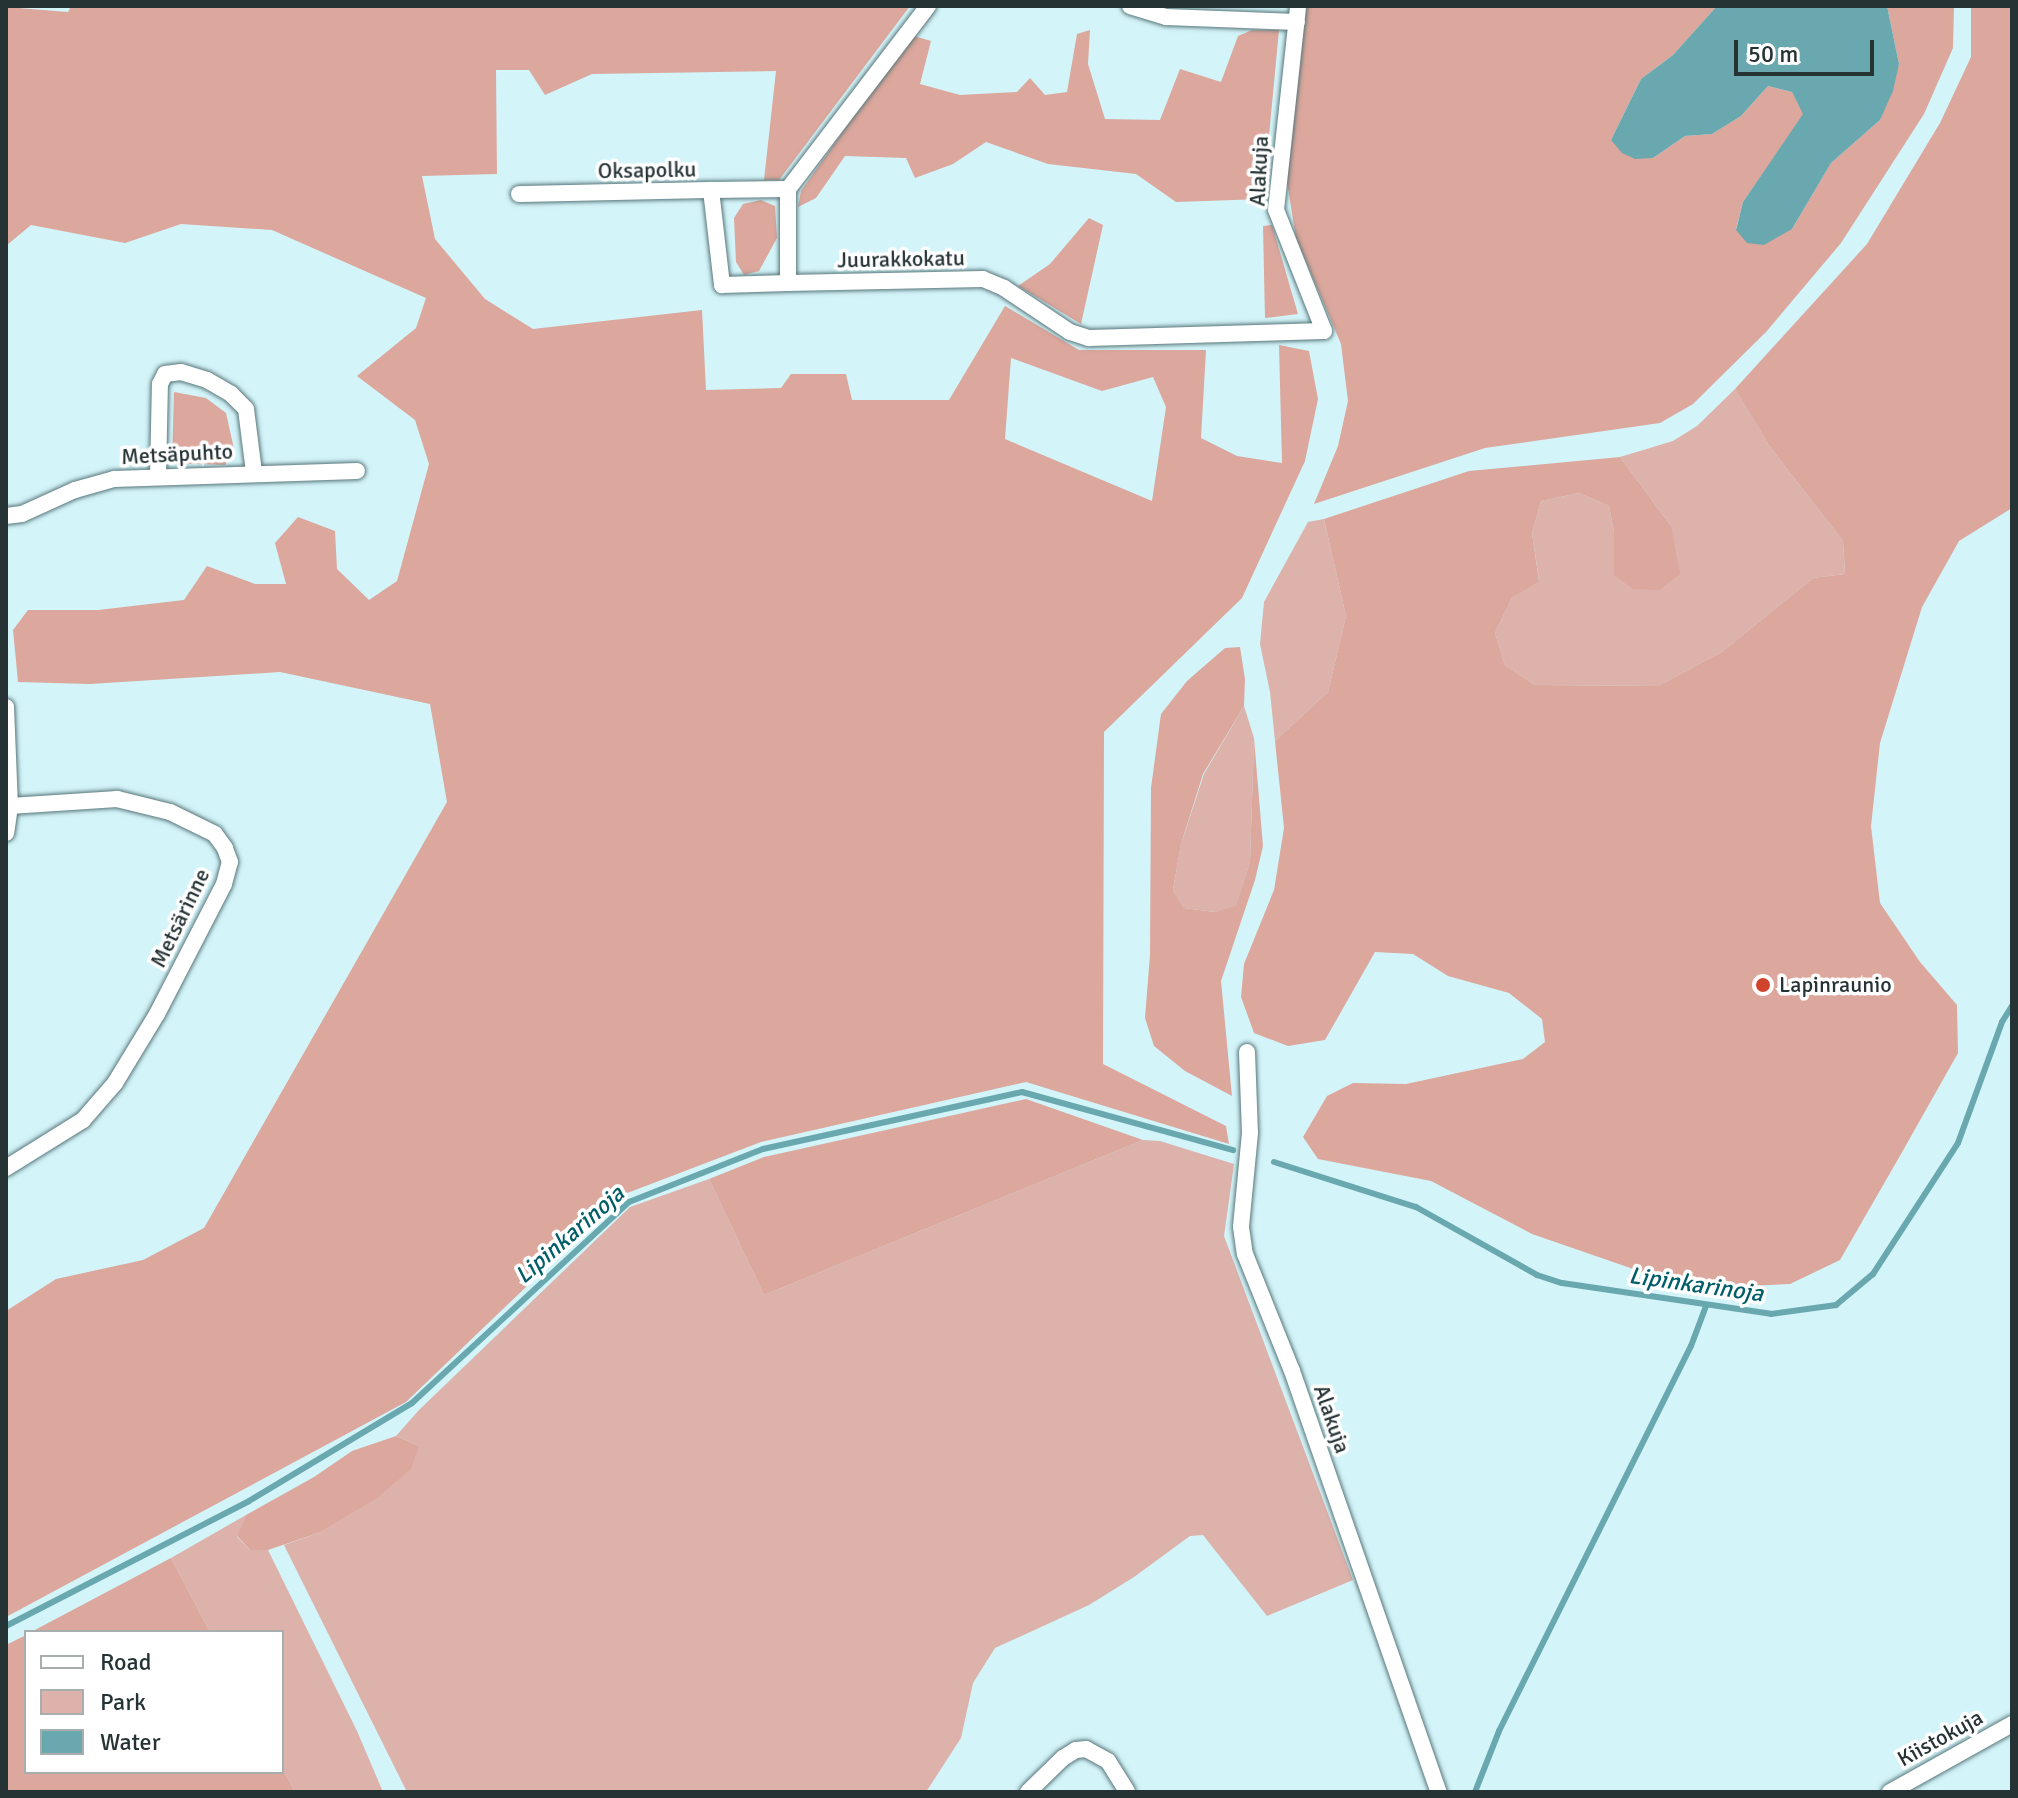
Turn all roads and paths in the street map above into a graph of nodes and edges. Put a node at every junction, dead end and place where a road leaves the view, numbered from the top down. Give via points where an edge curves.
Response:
1 (928, 6) edge
2 (1130, 6) edge
3 (1297, 14) edge
4 (788, 189) junction
5 (711, 190) junction
6 (519, 194) dead end
7 (788, 283) junction
8 (1324, 331) joint
9 (357, 471) dead end
10 (254, 472) junction
11 (158, 476) junction
12 (6, 516) edge
13 (6, 707) edge
14 (10, 806) junction
15 (6, 833) edge
16 (1247, 1052) dead end
17 (6, 1168) edge
18 (2012, 1724) edge
19 (1028, 1792) edge
20 (1127, 1792) edge
21 (1439, 1792) edge
22 (1890, 1792) edge

1 - 4 street
2 - 3 street via 1166,17
3 - 8 street, Alakuja via 1276,210
4 - 5 street
4 - 7 street
5 - 6 street, Oksapolku
5 - 7 street, Oksapolku via 722,285
7 - 8 street, Juurakkokatu via 983,279 1089,338
9 - 10 street, Metsäpuhto
10 - 11 street, Metsäpuhto
10 - 11 street via 246,409 207,380 181,372 165,374 160,384
11 - 12 street, Metsäpuhto via 114,479
13 - 14 street
14 - 15 street
14 - 17 street, Metsärinne via 117,799 170,812 215,834 230,862 224,884 157,1014 115,1083 83,1120
16 - 21 street, Alakuja via 1250,1133 1241,1227 1245,1254 1297,1384
18 - 22 street, Kiistokuja
19 - 20 street via 1063,1758 1086,1749 1108,1761

